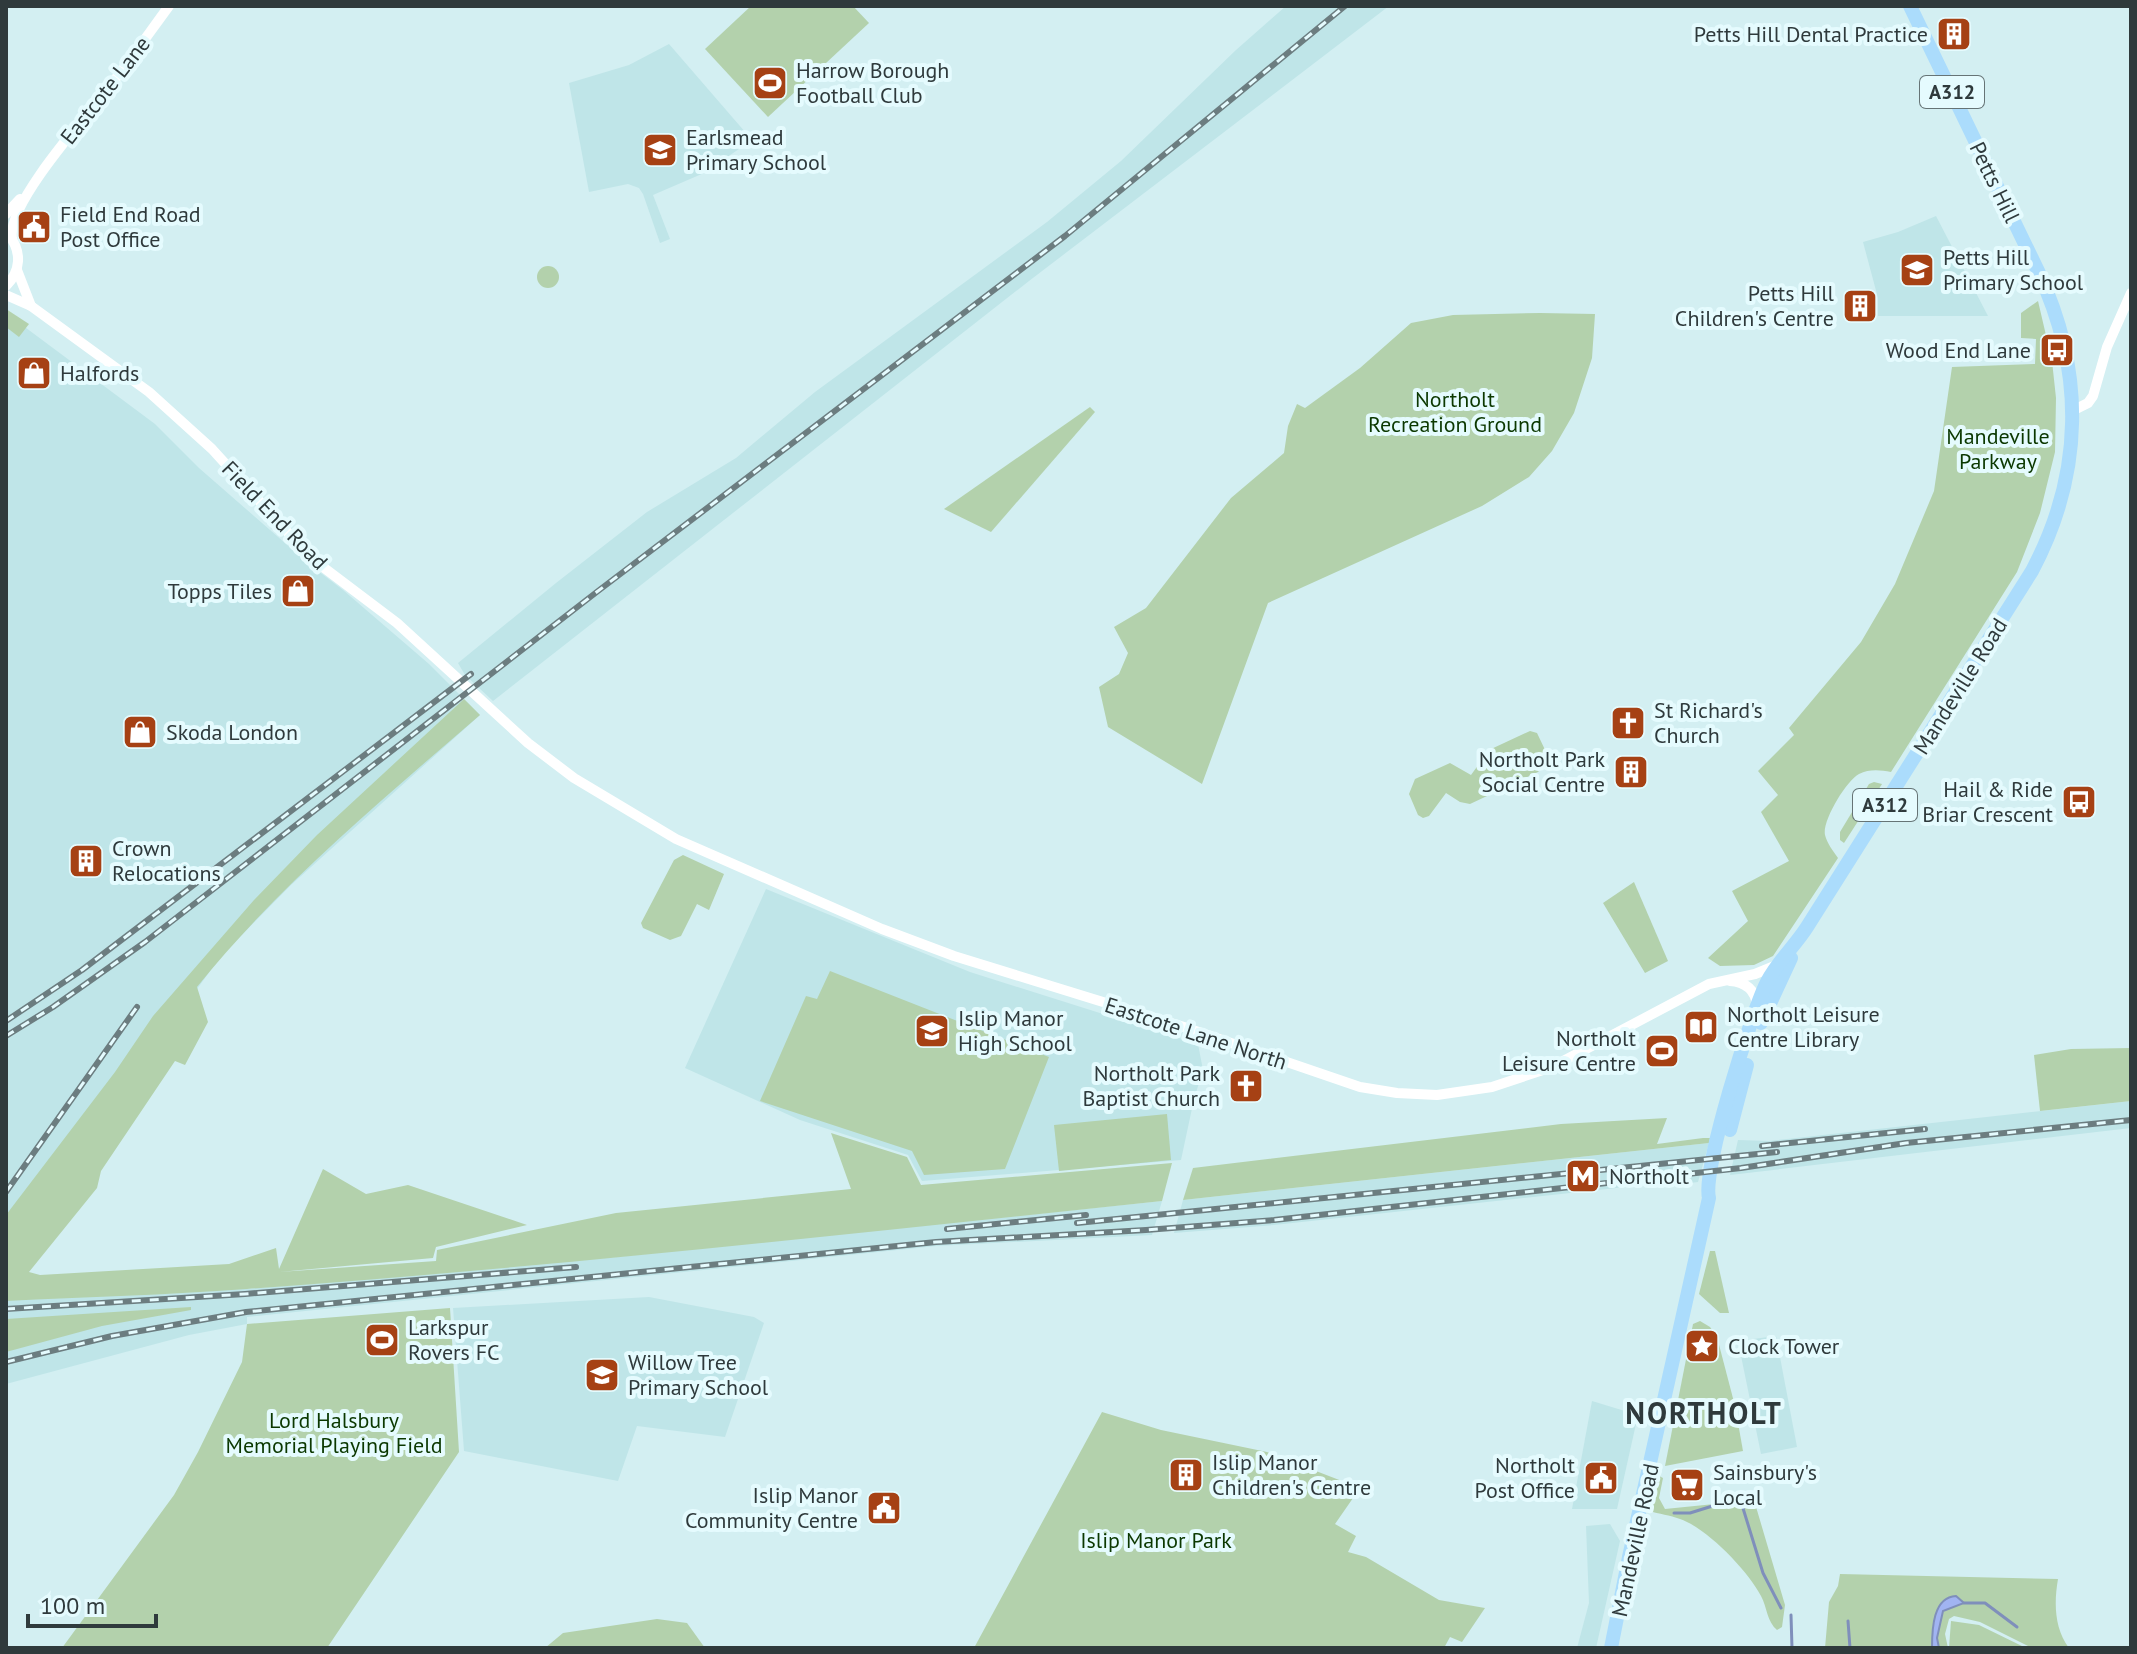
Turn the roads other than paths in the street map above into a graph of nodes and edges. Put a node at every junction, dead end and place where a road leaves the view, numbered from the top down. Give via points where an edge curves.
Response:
1 (169, 6) edge
2 (1910, 6) edge
3 (42, 173) junction
4 (6, 214) edge
5 (9, 235) edge
6 (17, 270) junction
7 (6, 286) edge
8 (2131, 293) edge
9 (6, 295) edge
10 (31, 306) junction
11 (2074, 410) junction
12 (514, 730) joint
13 (1797, 943) junction
14 (1779, 964) junction
15 (1737, 977) junction
16 (1722, 981) junction
17 (1767, 994) junction
18 (1611, 1648) edge

1 - 3 street, Eastcote Lane
2 - 11 main road, Petts Hill / A312 via 2048,291 2069,362
3 - 4 street, Eastcote Lane
3 - 5 street, Eastcote Lane
5 - 6 street via 17,249
6 - 7 street
6 - 10 street
8 - 11 street via 2109,341 2093,396
9 - 10 street, Field End Road
10 - 12 street, Field End Road via 178,416 311,558 432,652
11 - 13 main road, Mandeville Road / A312 via 2067,474 2038,560
12 - 16 street, Eastcote Lane North via 574,778 676,839 882,929 1374,1090 1437,1095 1518,1079
13 - 14 main road, Mandeville Road / A312
13 - 17 main road, Mandeville Road / A312
14 - 15 street, Eastcote Lane North
14 - 17 main road, Mandeville Road / A312
15 - 16 street, Eastcote Lane North
15 - 17 street via 1755,979
16 - 17 street
17 - 18 main road, Mandeville Road / A312 via 1729,1114

